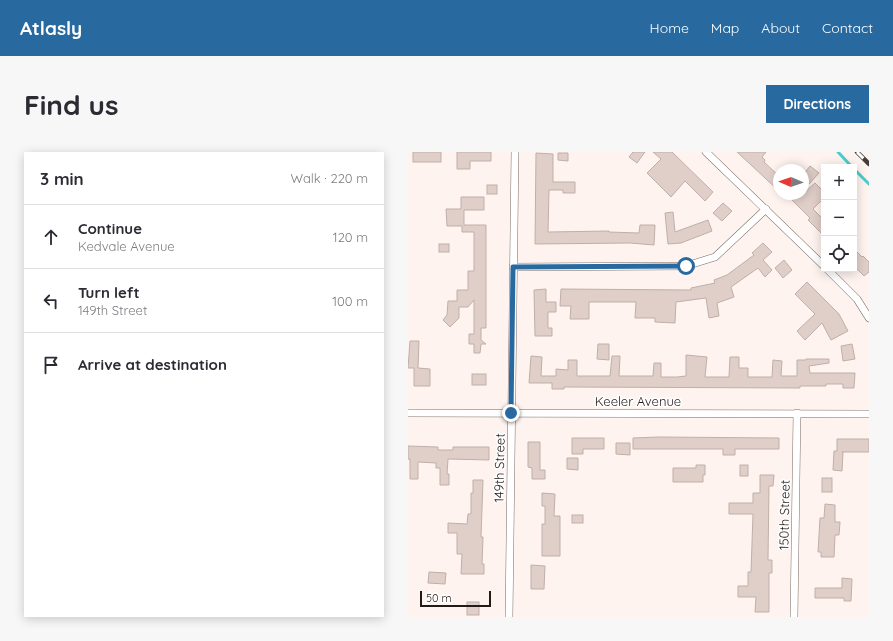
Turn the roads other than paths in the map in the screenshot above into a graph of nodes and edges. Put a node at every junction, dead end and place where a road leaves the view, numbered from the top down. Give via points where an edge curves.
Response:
1 (515, 152) edge
2 (706, 152) edge
3 (766, 209) junction
4 (821, 263) edge
5 (513, 267) junction
6 (830, 272) edge
7 (869, 318) edge
8 (408, 413) edge
9 (511, 413) junction
10 (797, 413) junction
11 (869, 414) edge
12 (509, 617) edge
13 (794, 617) edge

1 - 5 street, 149th Street
2 - 3 street
3 - 4 street
3 - 5 street via 715,257 686,266
5 - 9 street, 149th Street
6 - 7 street via 857,299
8 - 9 street, Keeler Avenue
9 - 10 street, Keeler Avenue
9 - 12 street, 149th Street
10 - 11 street, Keeler Avenue
10 - 13 street, 150th Street

